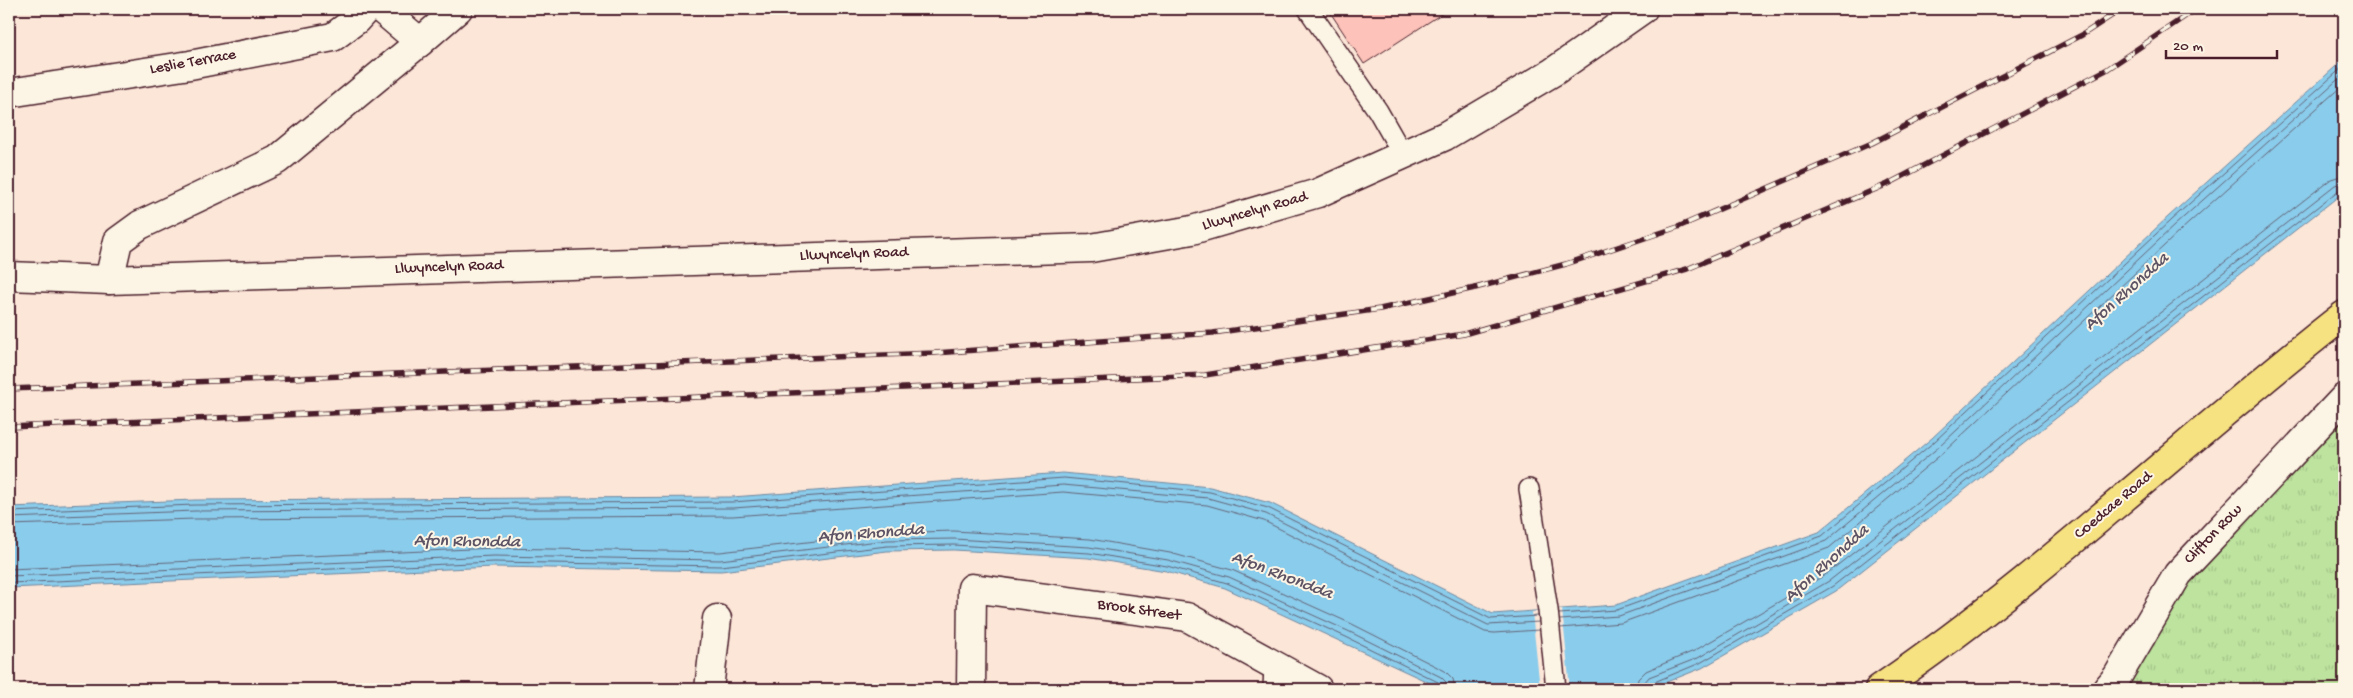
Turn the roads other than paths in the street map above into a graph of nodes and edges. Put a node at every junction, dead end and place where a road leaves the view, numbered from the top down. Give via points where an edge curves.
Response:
1 (366, 9) edge
2 (381, 9) edge
3 (458, 9) edge
4 (1308, 9) edge
5 (1643, 9) edge
6 (420, 42) junction
7 (9, 93) edge
8 (1403, 155) junction
9 (9, 276) edge
10 (110, 280) junction
11 (2344, 315) edge
12 (2344, 398) edge
13 (1529, 490) dead end
14 (717, 619) dead end
15 (1273, 677) edge
16 (710, 689) edge
17 (971, 689) edge
18 (1318, 689) edge
19 (1556, 689) edge
20 (1879, 689) edge
21 (2107, 689) edge

1 - 7 street, Leslie Terrace via 333,37 190,65
2 - 6 street
3 - 6 street
4 - 8 lane via 1378,111
5 - 8 street, Llwyncelyn Road via 1553,72 1445,136
6 - 10 street via 277,160 140,225 118,241
8 - 10 street, Llwyncelyn Road via 1318,193 1192,230 1091,248
9 - 10 street, Llwyncelyn Road
11 - 20 main road, Coedcae Road via 2266,376 2059,553
12 - 21 street, Clifton Row via 2178,574
13 - 19 lane via 1548,610
14 - 16 street
15 - 17 street, Brook Street via 1187,617 972,588
15 - 18 street, Brook Street

